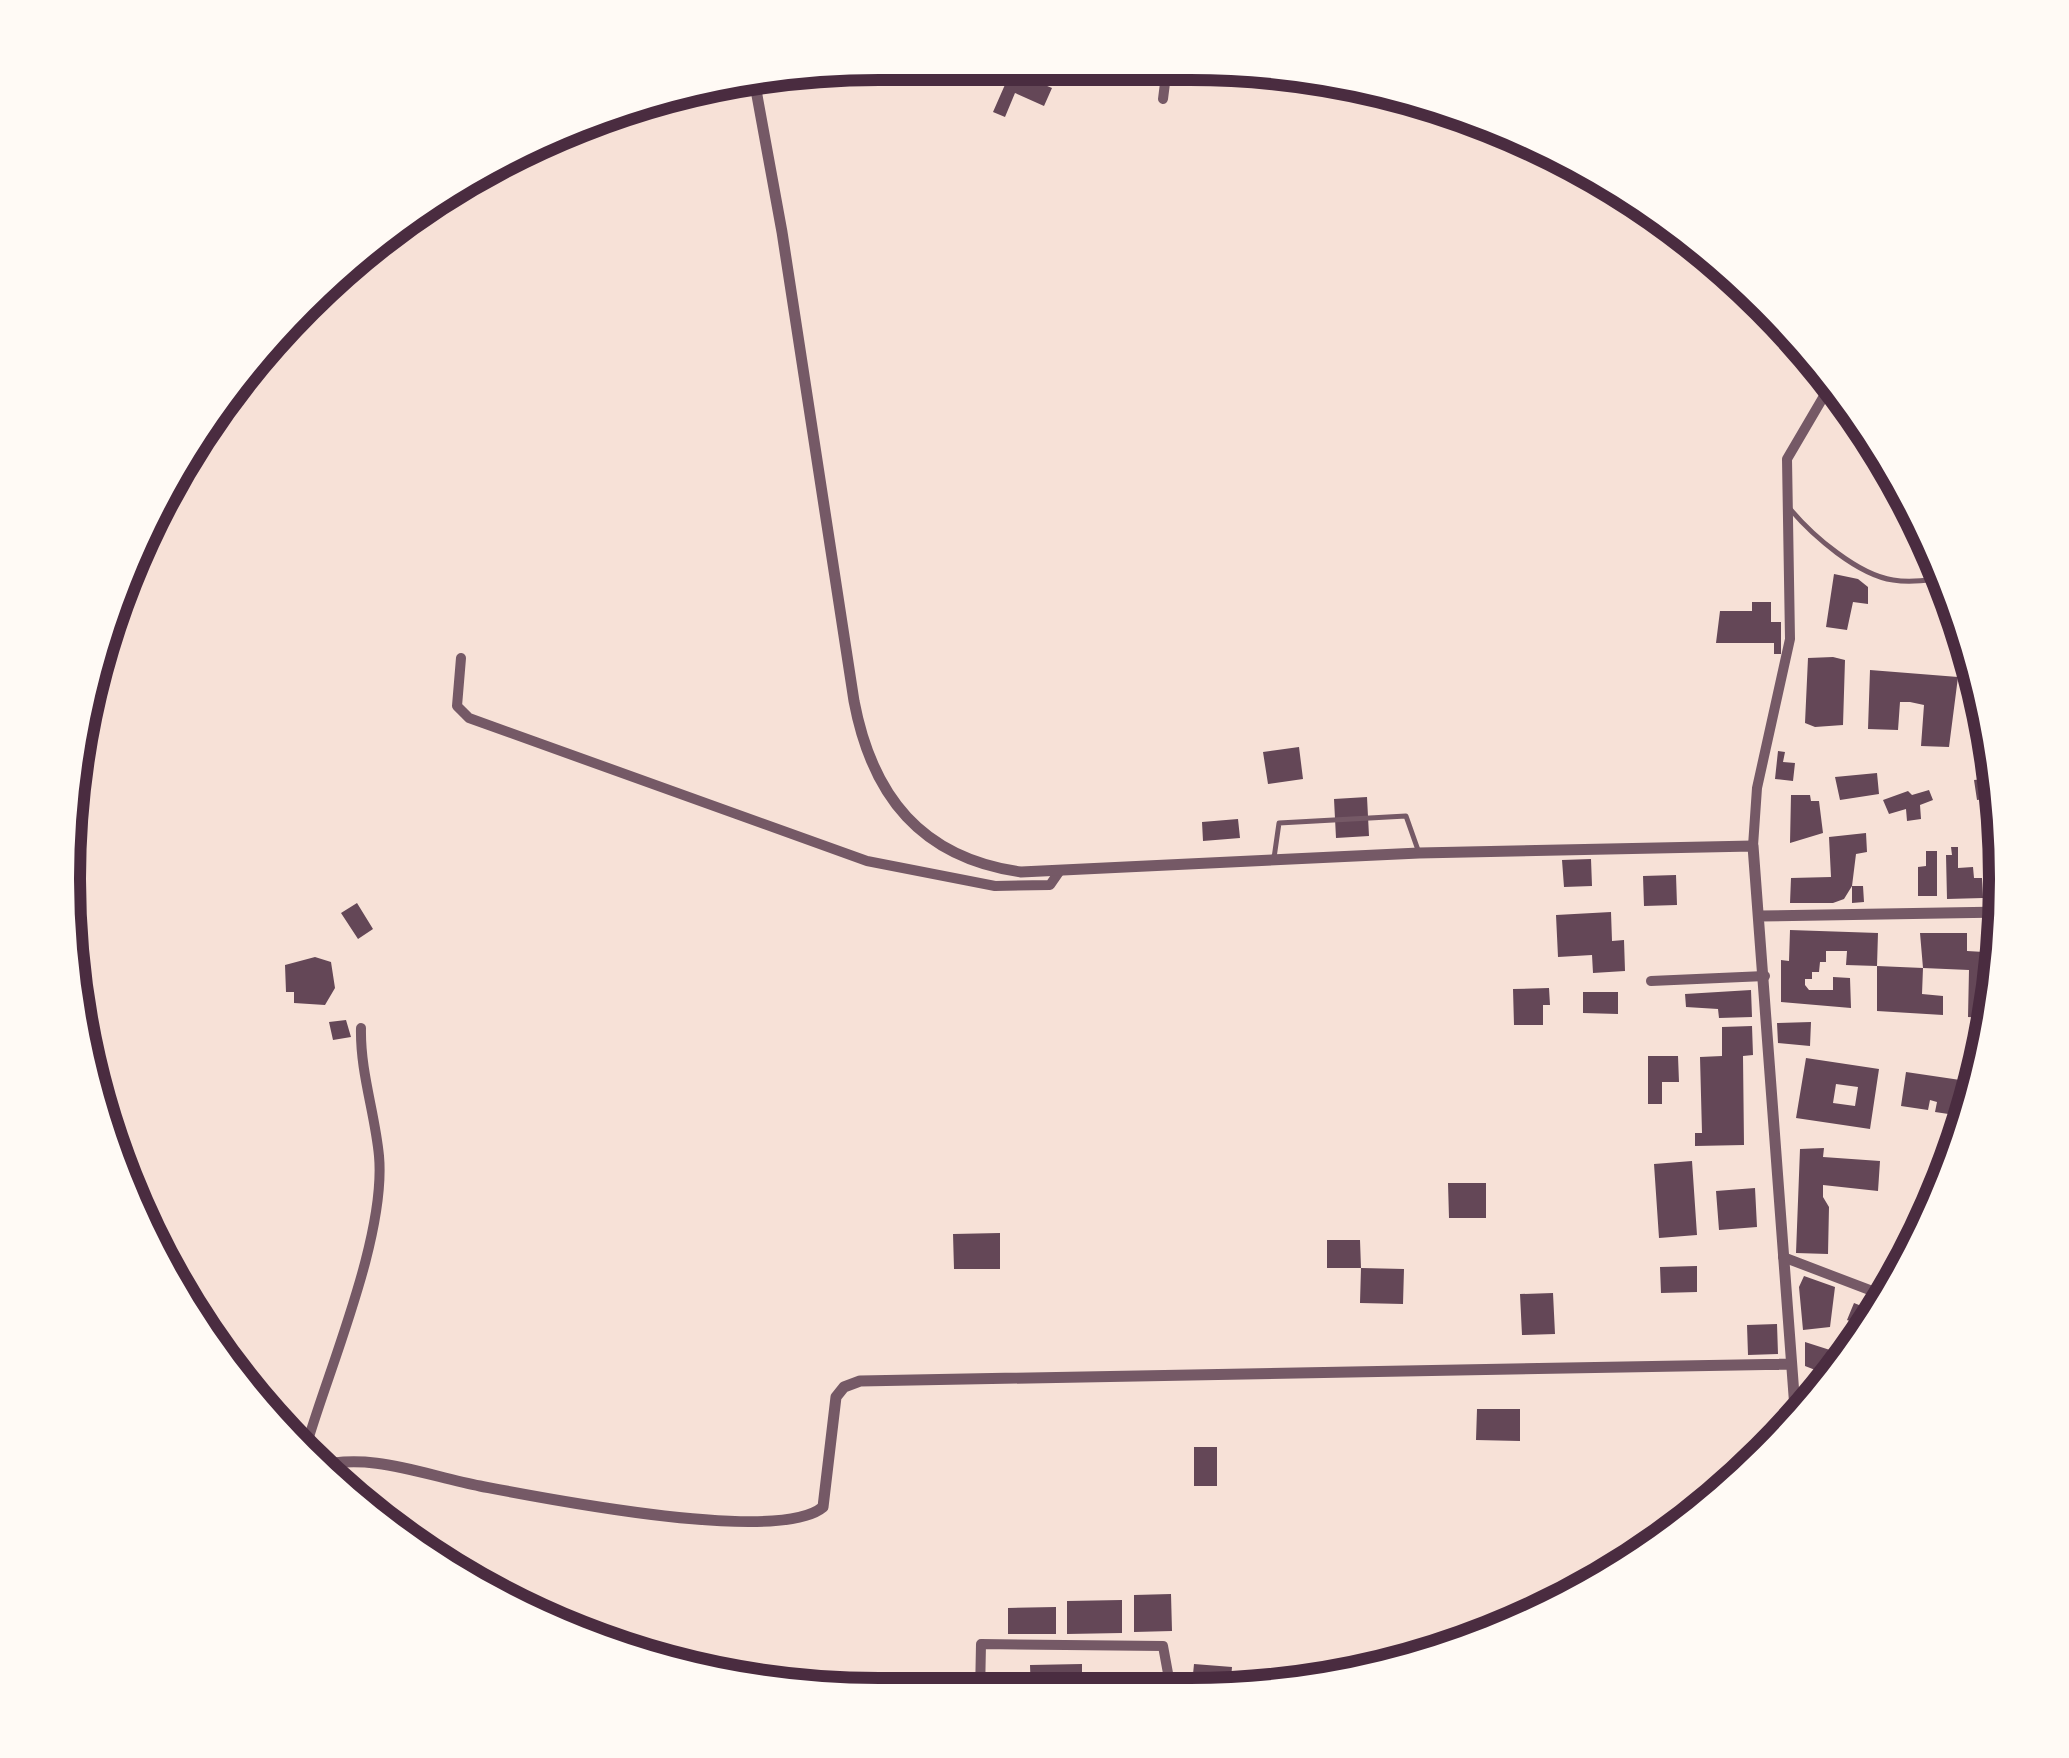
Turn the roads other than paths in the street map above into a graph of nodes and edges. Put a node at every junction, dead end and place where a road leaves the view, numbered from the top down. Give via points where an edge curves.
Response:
1 (1165, 80) edge
2 (756, 90) edge
3 (1163, 99) dead end
4 (1825, 394) edge
5 (1789, 507) junction
6 (1930, 578) edge
7 (462, 658) dead end
8 (1753, 846) junction
9 (1419, 853) junction
10 (1274, 860) junction
11 (1059, 872) junction
12 (1988, 912) edge
13 (1759, 916) junction
14 (1765, 976) junction
15 (1651, 981) dead end
16 (360, 1028) dead end
17 (1782, 1256) junction
18 (1873, 1292) edge
19 (1788, 1364) junction
20 (1793, 1403) edge
21 (310, 1439) edge
22 (336, 1464) edge
23 (980, 1678) edge
24 (1169, 1678) edge

1 - 3 street
2 - 11 street via 864,752 907,816 966,861
4 - 5 street via 1787,459
5 - 6 lane via 1869,573 1893,580
5 - 8 street via 1790,639 1756,788
7 - 11 street via 457,706 469,718 867,862 995,886 1050,885
8 - 9 street
8 - 13 street
9 - 10 street
9 - 10 lane via 1406,816 1279,823
10 - 11 street
12 - 13 street
13 - 14 street
14 - 15 street
14 - 17 street
16 - 21 street via 379,1158 376,1205
17 - 18 street
17 - 19 street
19 - 20 street
19 - 22 street via 860,1381 836,1397 823,1508 795,1521 712,1522 362,1461
23 - 24 street via 981,1644 999,1644 1163,1646

